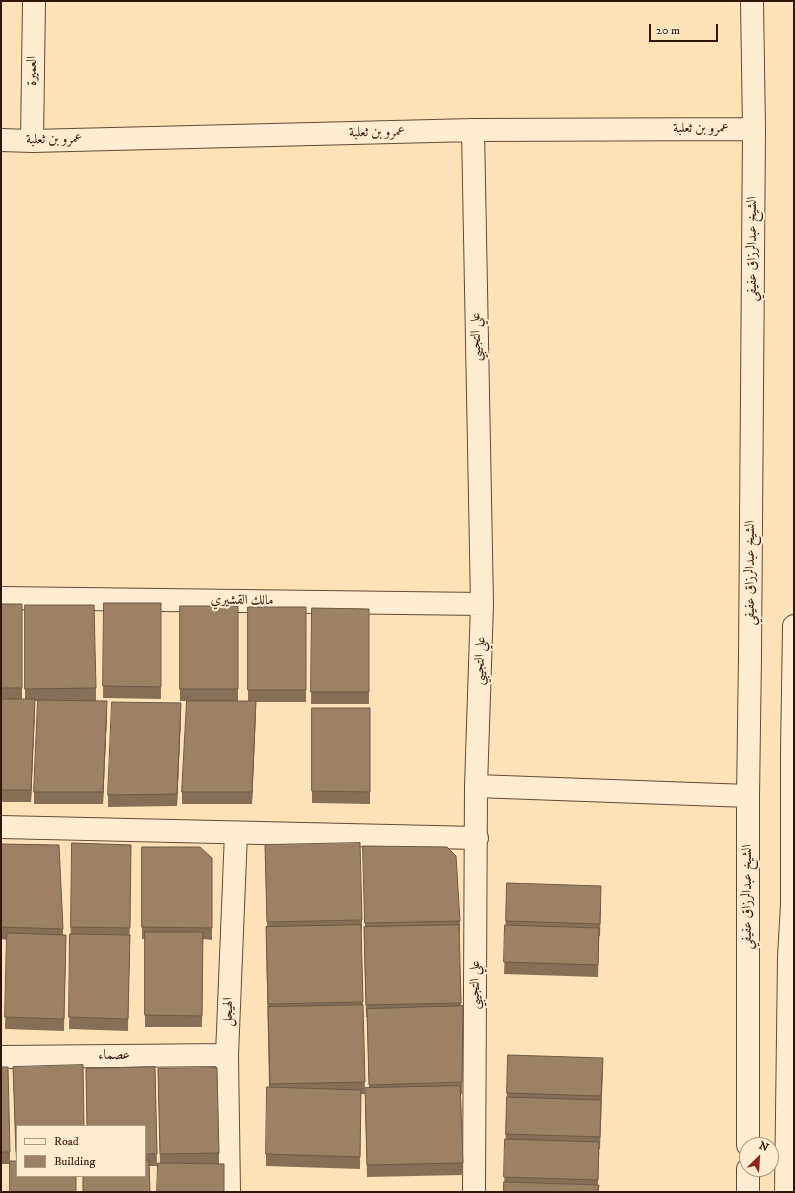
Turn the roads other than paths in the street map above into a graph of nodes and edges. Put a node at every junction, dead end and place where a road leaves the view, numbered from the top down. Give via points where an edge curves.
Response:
1 (34, 1) edge
2 (752, 1) edge
3 (754, 129) junction
4 (474, 130) junction
5 (1, 140) edge
6 (32, 141) junction
7 (1, 598) edge
8 (482, 604) junction
9 (794, 626) edge
10 (476, 786) junction
11 (748, 796) junction
12 (1, 828) edge
13 (236, 833) junction
14 (477, 838) junction
15 (793, 904) edge
16 (792, 957) edge
17 (227, 1055) junction
18 (1, 1058) edge
19 (748, 1137) edge
20 (748, 1177) edge
21 (229, 1192) edge
22 (474, 1192) edge
23 (748, 1192) edge
24 (786, 1192) edge

1 - 6 street, العميرة
2 - 3 street, الشيخ عبدالرزاق عفيفي
3 - 4 street, عمرو بن ثعلبة
3 - 11 street, الشيخ عبدالرزاق عفيفي
4 - 6 street, عمرو بن ثعلبة
4 - 8 street, علي التجيبي
5 - 6 street, عمرو بن ثعلبة
7 - 8 street, مالك القشيري
8 - 10 street, علي التجيبي
9 - 15 street
10 - 11 street
10 - 14 street, علي التجيبي
11 - 19 street, الشيخ عبدالرزاق عفيفي
12 - 13 street
13 - 14 street
13 - 17 street, الهيجل
14 - 22 street, علي التجيبي
15 - 16 street
16 - 24 street
17 - 18 street, عصماء
17 - 21 street, الهيجل
20 - 23 street

